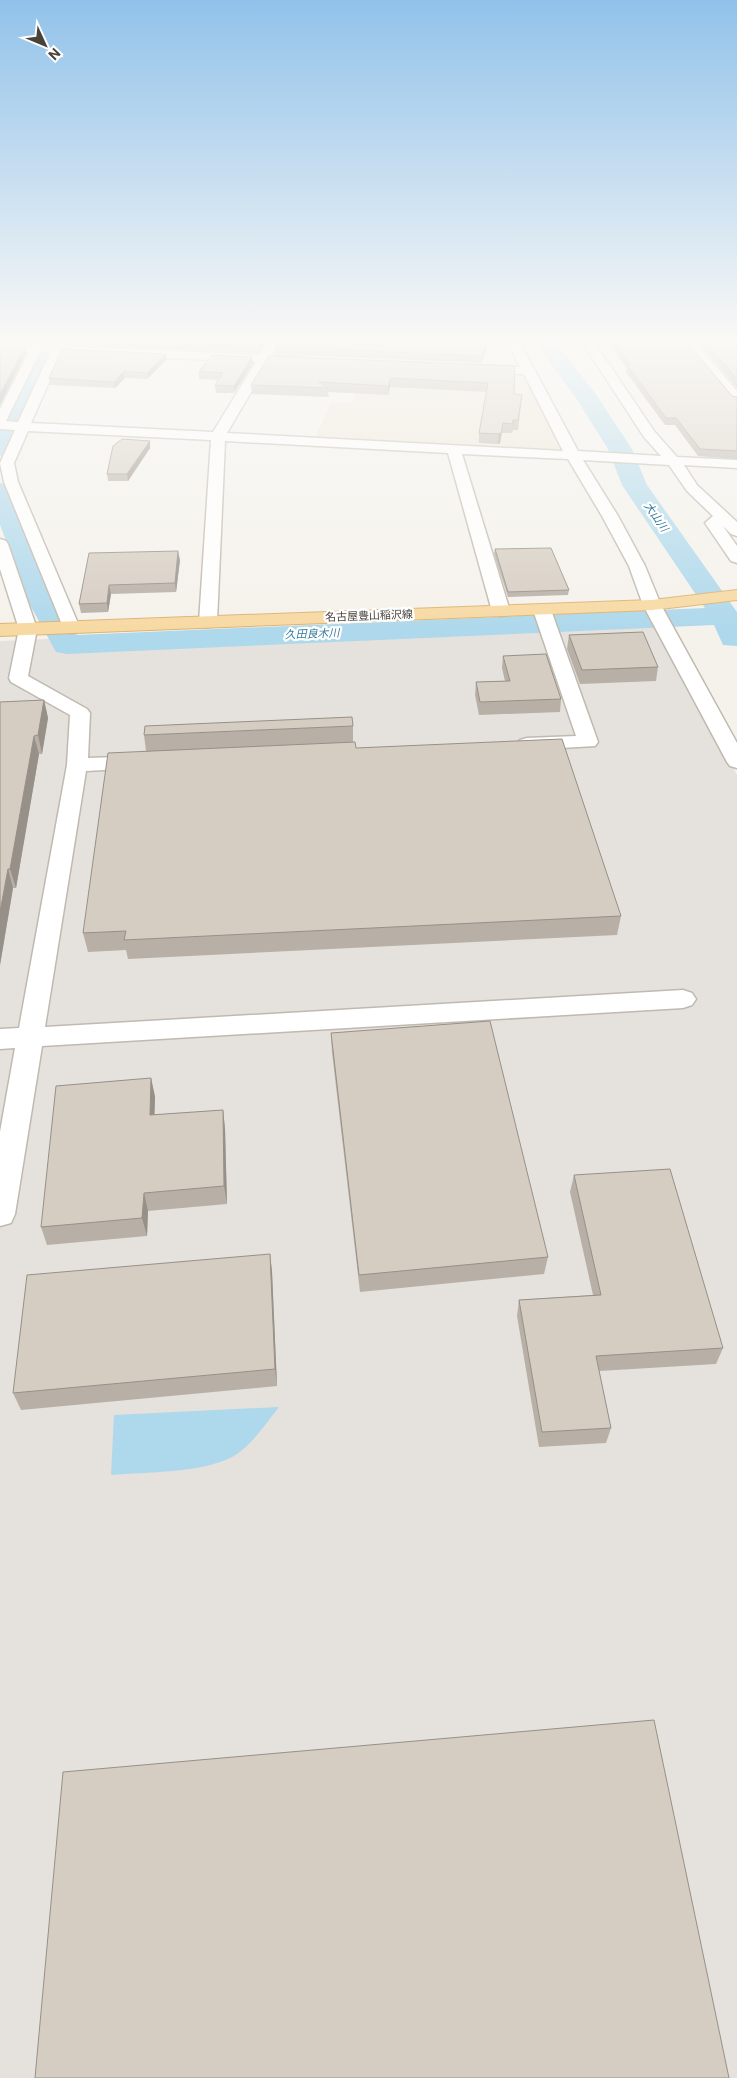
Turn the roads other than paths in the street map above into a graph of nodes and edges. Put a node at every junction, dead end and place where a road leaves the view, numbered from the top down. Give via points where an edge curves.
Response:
1 (19, 436) edge
2 (218, 436) joint
3 (564, 436) edge
4 (650, 436) edge
5 (454, 450) junction
6 (574, 456) junction
7 (669, 460) junction
8 (737, 464) edge
9 (725, 520) junction
10 (737, 532) edge
11 (0, 544) edge
12 (737, 558) edge
13 (737, 595) edge
14 (502, 611) junction
15 (658, 615) junction
16 (545, 617) junction
17 (208, 622) junction
18 (71, 628) junction
19 (29, 629) junction
20 (0, 630) edge
21 (510, 745) edge
22 (165, 761) edge
23 (737, 762) edge
24 (77, 765) junction
25 (683, 999) dead end
26 (30, 1037) junction
27 (0, 1039) edge
28 (0, 1214) edge

1 - 18 street via 7,463 11,482
2 - 5 street
2 - 17 street
3 - 6 street
4 - 7 street
5 - 6 street
5 - 14 street
6 - 7 street
6 - 15 street via 610,516
7 - 8 street
7 - 9 street
9 - 10 street
9 - 12 street via 713,523
11 - 19 street
13 - 15 main road, 名古屋豊山稲沢線 via 673,603
14 - 16 main road, 名古屋豊山稲沢線
14 - 17 main road, 名古屋豊山稲沢線
15 - 16 main road, 名古屋豊山稲沢線
15 - 23 street
16 - 21 street via 588,742
17 - 18 main road, 名古屋豊山稲沢線
18 - 19 main road, 名古屋豊山稲沢線
19 - 20 main road, 名古屋豊山稲沢線
19 - 24 street via 18,678 80,713
22 - 24 street
24 - 26 street
25 - 26 street
26 - 27 street
26 - 28 street

